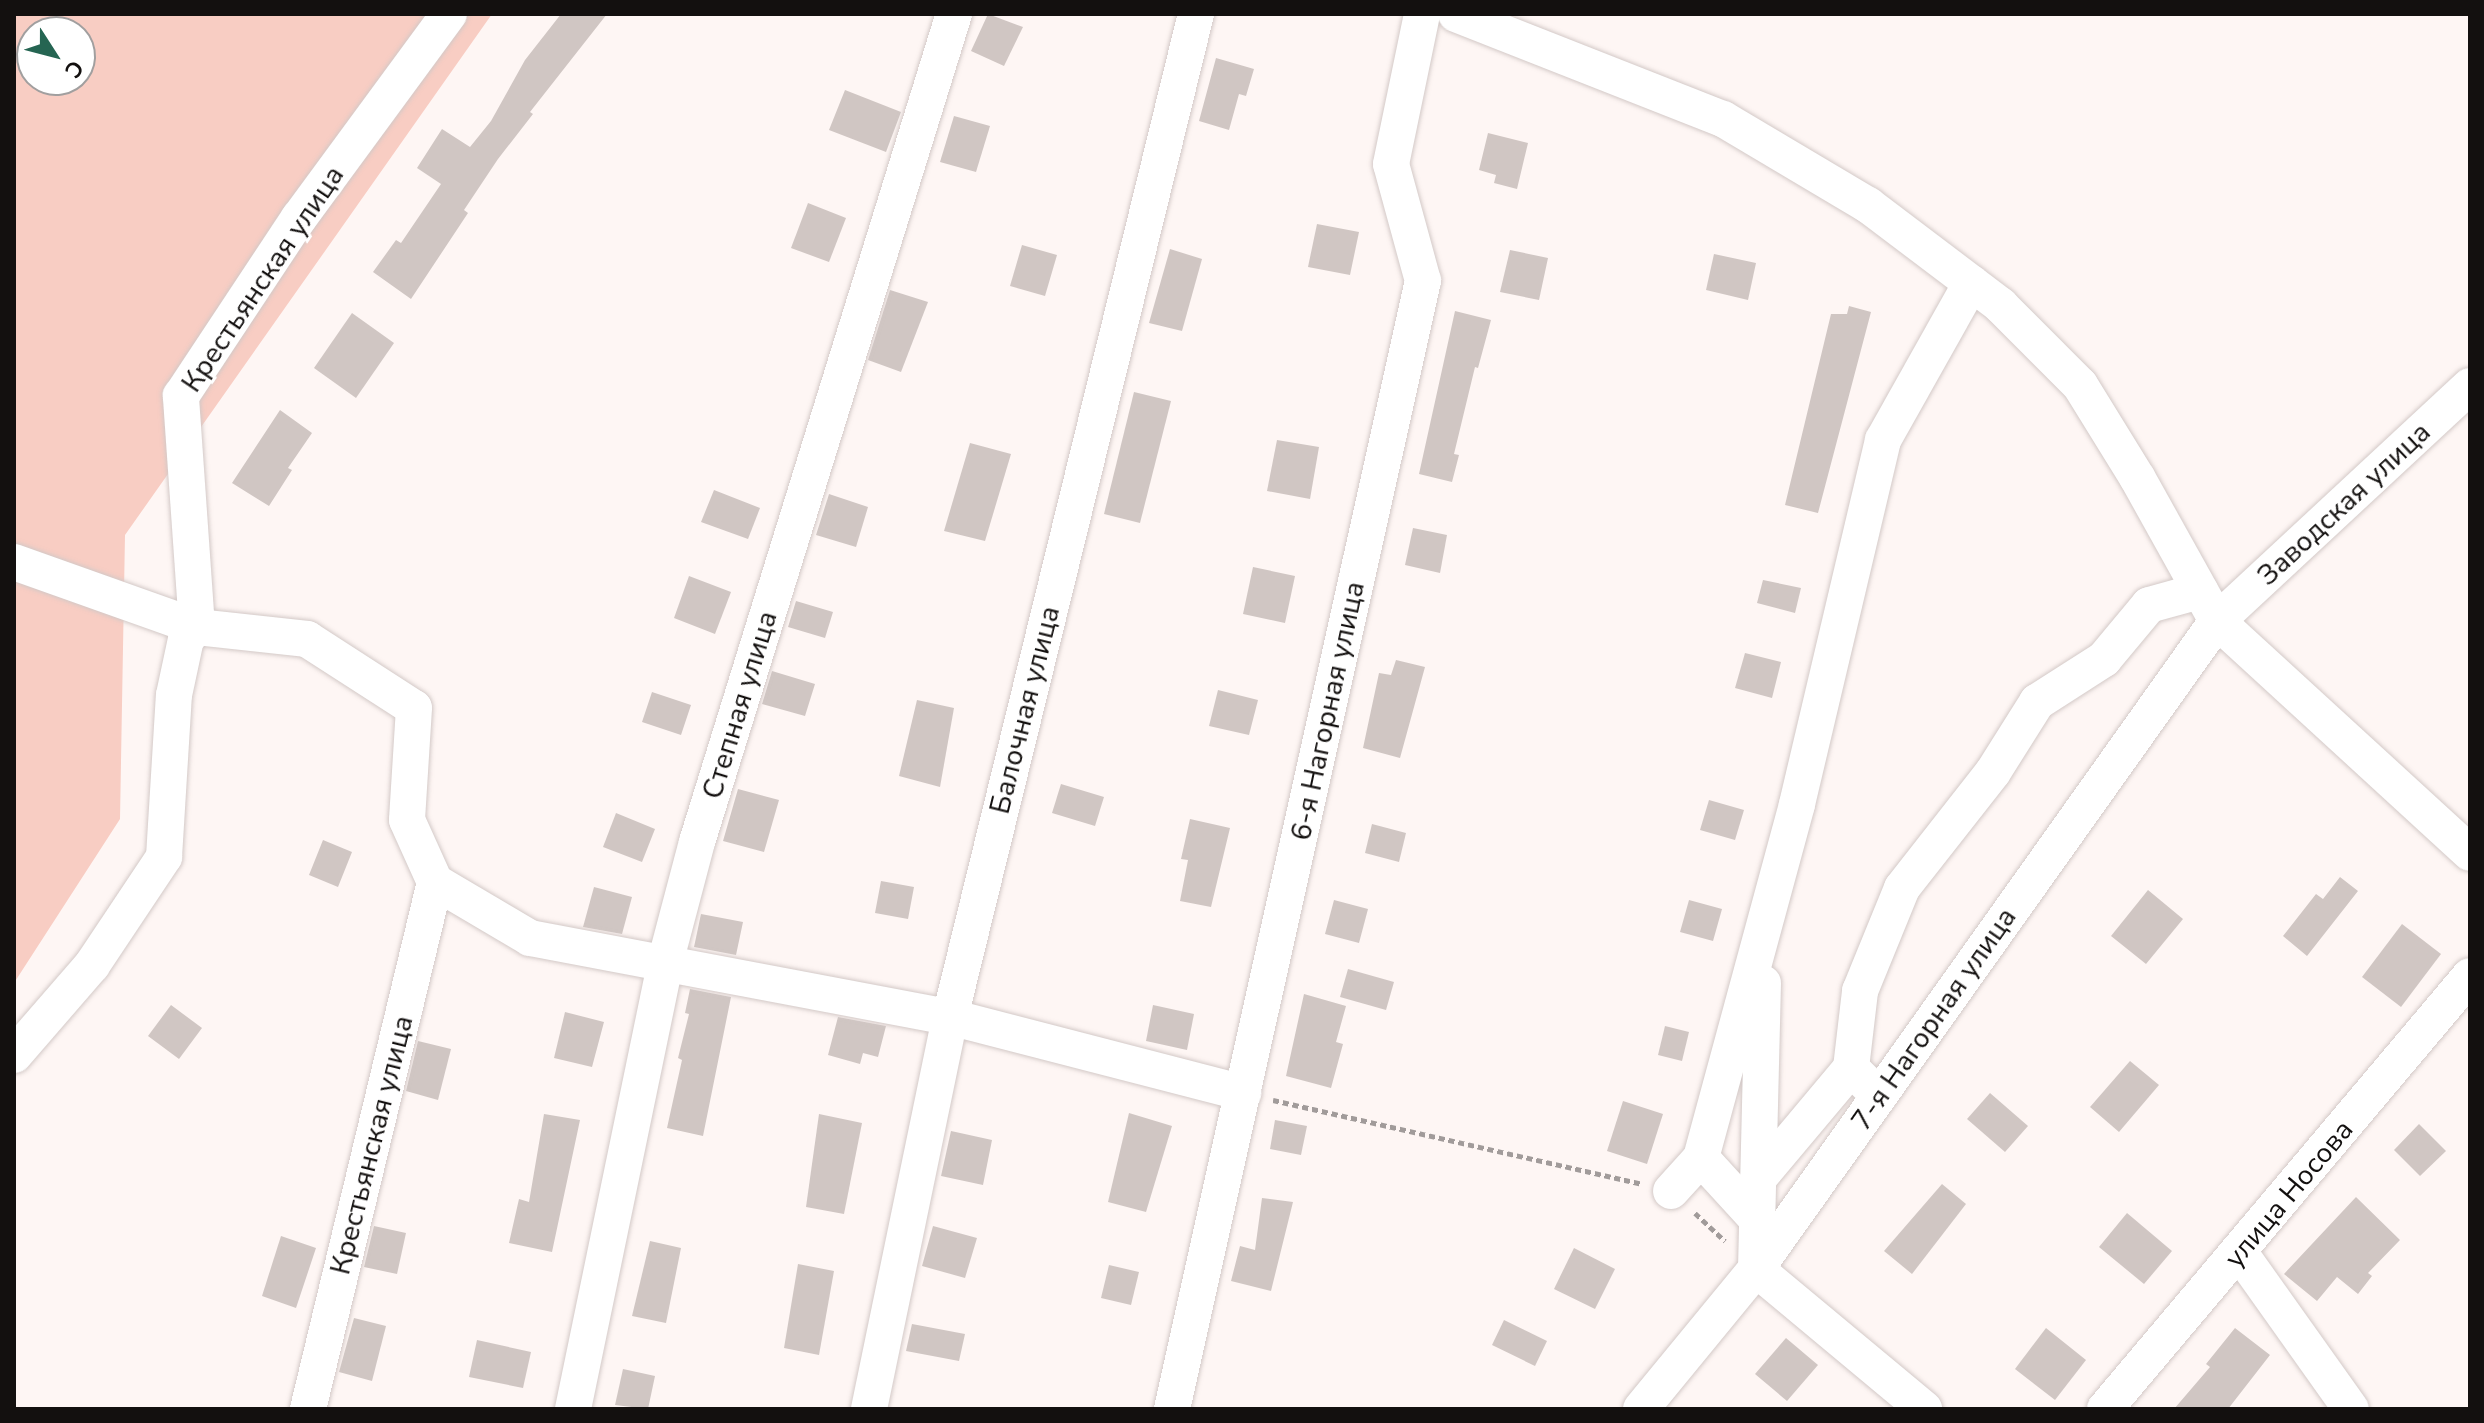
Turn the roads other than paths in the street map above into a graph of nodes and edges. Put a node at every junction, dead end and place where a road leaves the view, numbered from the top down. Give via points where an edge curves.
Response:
1 (449, 14) edge
2 (954, 14) edge
3 (1196, 14) edge
4 (1422, 14) edge
5 (1456, 14) edge
6 (1971, 283) junction
7 (2470, 386) edge
8 (14, 562) edge
9 (2208, 606) junction
10 (197, 627) junction
11 (2470, 853) edge
12 (435, 882) junction
13 (1765, 924) junction
14 (665, 963) junction
15 (2470, 976) edge
16 (950, 1017) junction
17 (14, 1055) edge
18 (1851, 1068) junction
19 (1243, 1093) junction
20 (1879, 1096) junction
21 (1701, 1158) junction
22 (1758, 1179) junction
23 (1671, 1191) road end
24 (1763, 1243) junction
25 (2240, 1253) junction
26 (308, 1409) edge
27 (573, 1409) edge
28 (869, 1409) edge
29 (1172, 1409) edge
30 (1641, 1409) edge
31 (1924, 1409) edge
32 (2105, 1409) edge
33 (2351, 1409) edge

1 - 10 street, Крестьянская улица via 299,218 181,396
2 - 14 street, Степная улица via 702,827
3 - 16 street, Балочная улица
4 - 19 street, 6-я Нагорная улица via 1391,164 1423,281
5 - 6 street via 1723,119 1868,205
6 - 9 street via 2080,385
6 - 13 street via 1883,440
7 - 9 street, Заводская улица
8 - 10 street
9 - 11 street
9 - 18 street via 2149,605 2104,659 2037,702 1993,772 1902,888 1860,991
9 - 20 street, 7-я Нагорная улица
10 - 12 street via 307,639 414,708 407,820
10 - 17 street via 186,639 174,695 164,857 92,965
12 - 14 street via 530,938
12 - 26 street, Крестьянская улица
13 - 21 street
13 - 22 street
14 - 16 street
14 - 27 street, Степная улица
15 - 25 street, улица Носова
16 - 19 street
16 - 28 street, Балочная улица
18 - 20 street
18 - 22 street
19 - 29 street, 6-я Нагорная улица
20 - 24 street, 7-я Нагорная улица
21 - 23 street
21 - 24 street
22 - 24 street
24 - 30 street, 7-я Нагорная улица
24 - 31 street
25 - 32 street, улица Носова
25 - 33 street

